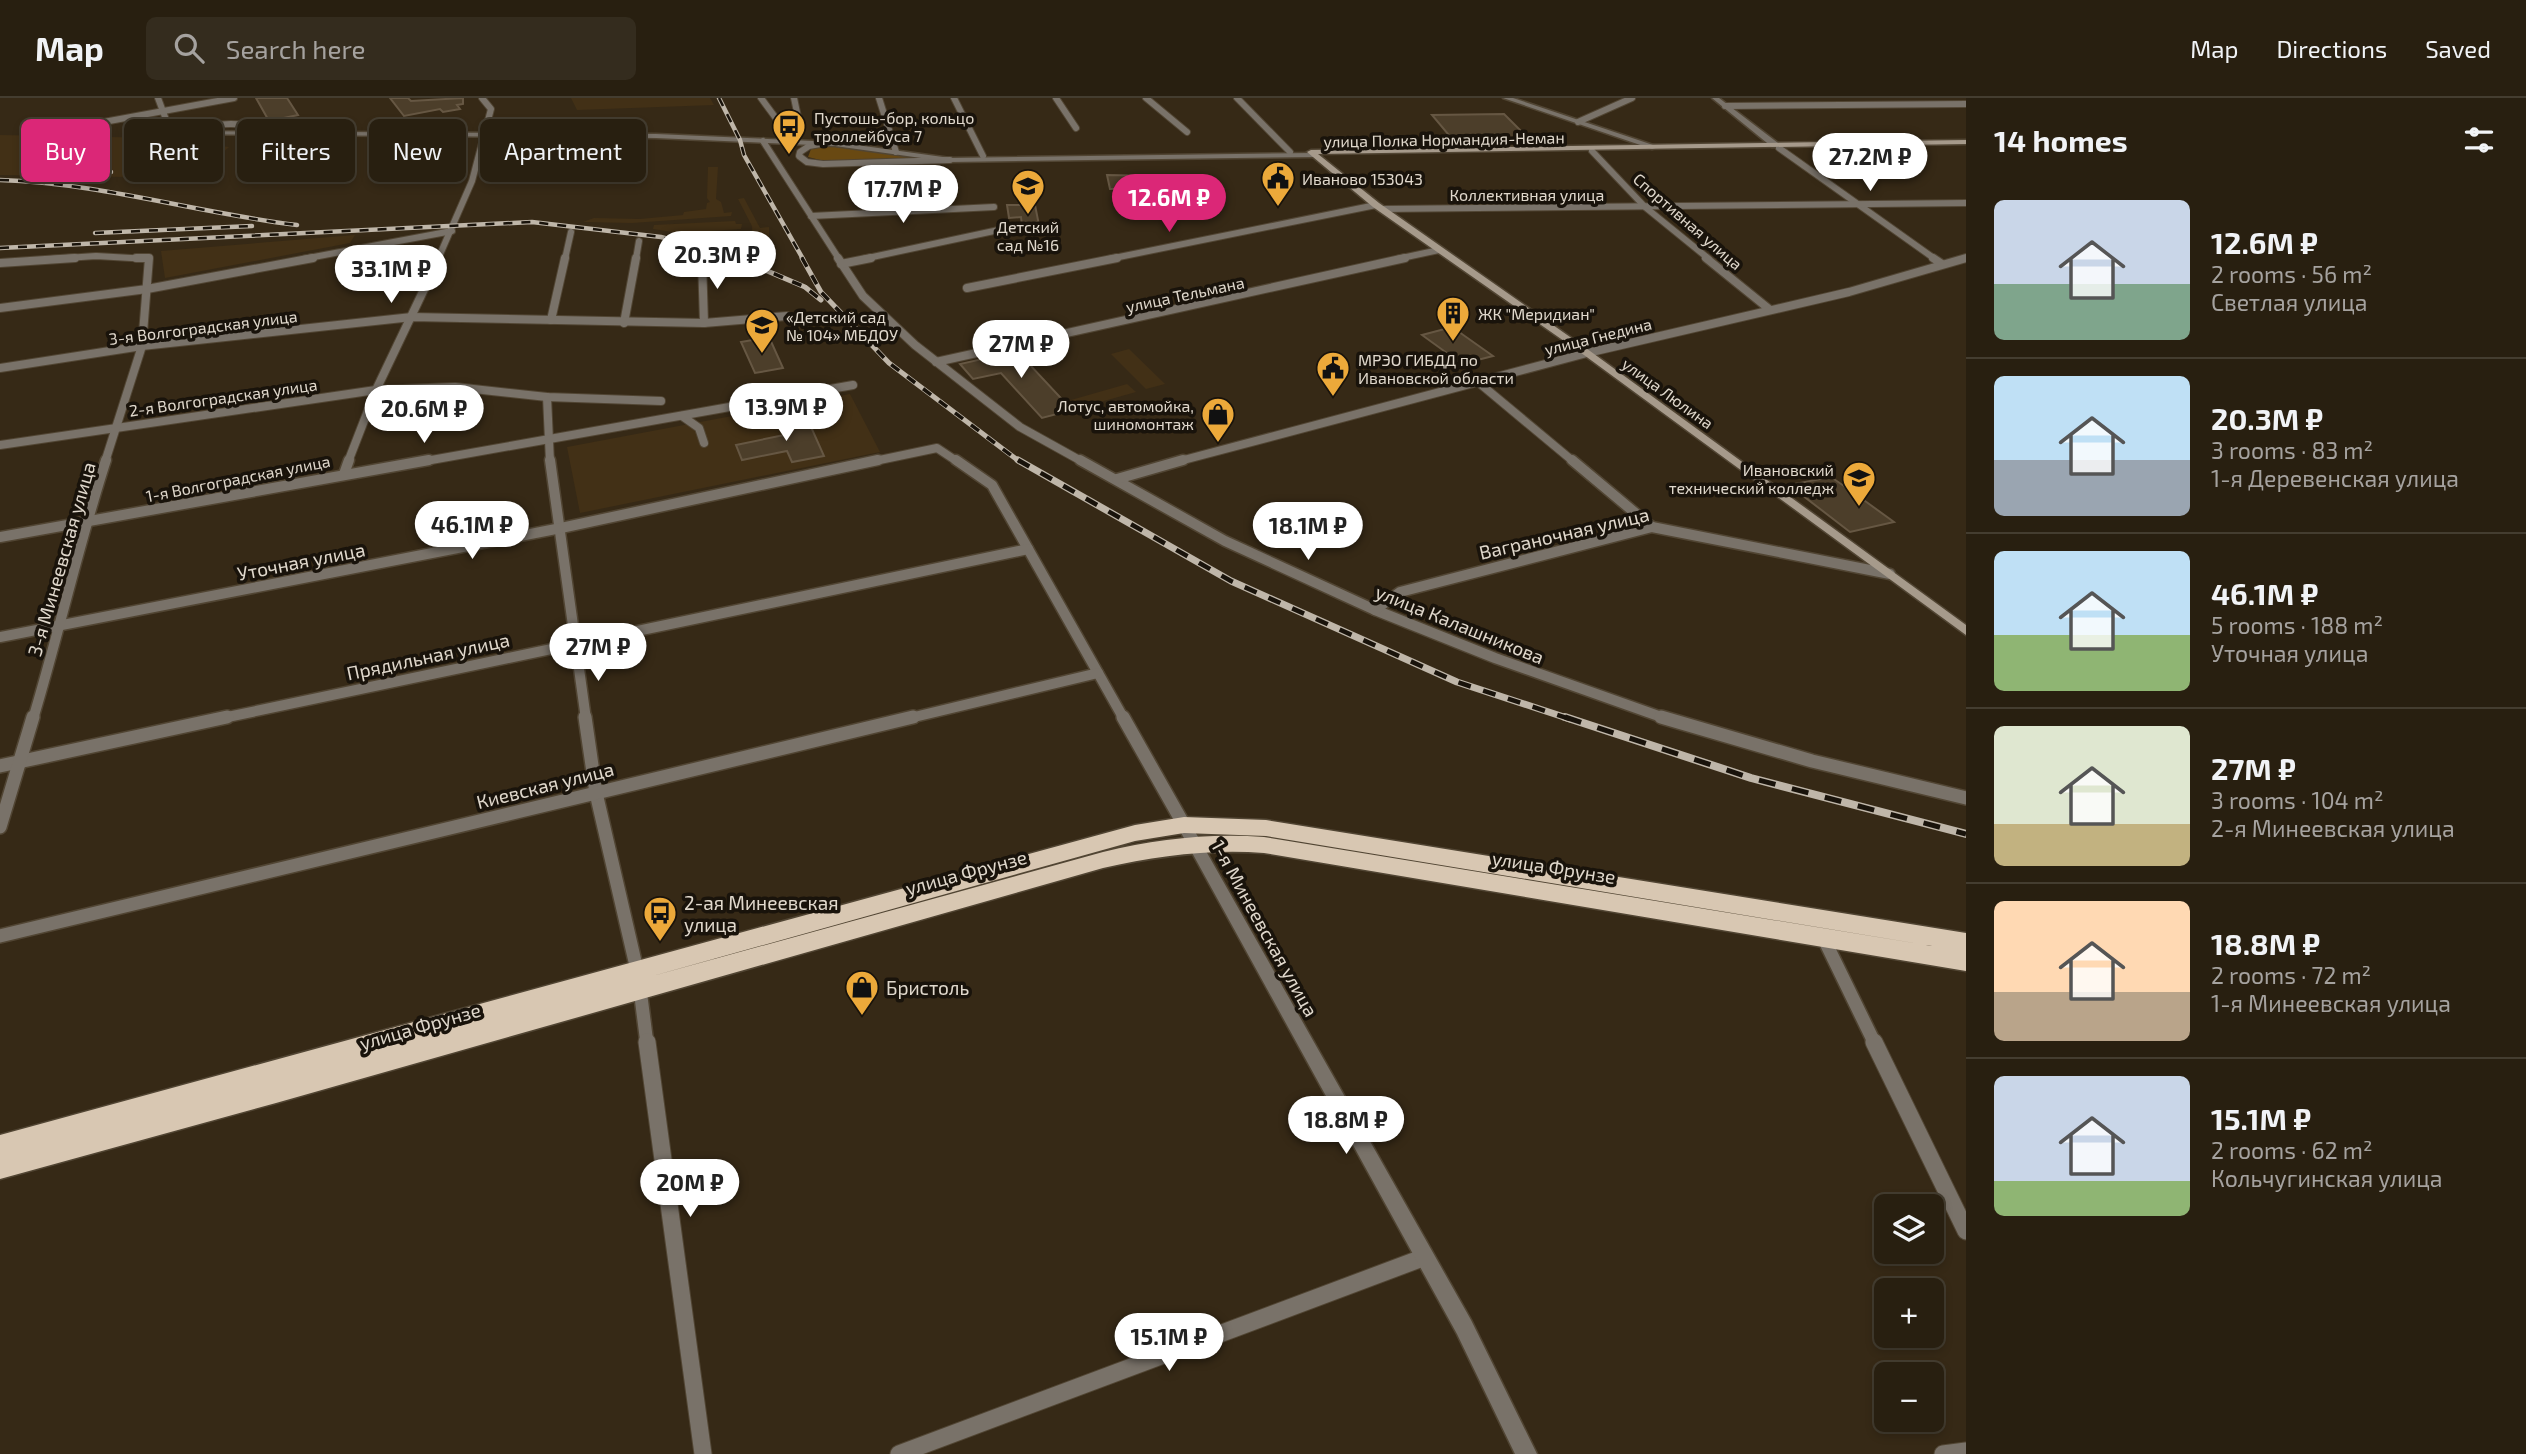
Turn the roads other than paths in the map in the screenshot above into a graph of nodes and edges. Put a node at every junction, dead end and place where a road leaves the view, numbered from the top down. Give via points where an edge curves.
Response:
1 (158, 98) edge
2 (234, 98) edge
3 (482, 98) edge
4 (761, 98) edge
5 (793, 98) edge
6 (879, 98) edge
7 (954, 98) edge
8 (1056, 98) edge
9 (1146, 98) edge
10 (1250, 98) edge
11 (1506, 98) edge
12 (1632, 98) edge
13 (1715, 98) edge
14 (1239, 99) edge
15 (1966, 104) edge
16 (1725, 106) junction
17 (164, 111) junction
18 (167, 119) edge
19 (488, 119) edge
20 (110, 121) edge
21 (1578, 122) junction
22 (1076, 128) dead end
23 (1187, 132) dead end
24 (223, 133) edge
25 (480, 134) edge
26 (646, 138) edge
27 (787, 139) junction
28 (763, 141) junction
29 (826, 143) junction
30 (1966, 144) edge
31 (1777, 147) junction
32 (1657, 148) junction
33 (480, 150) edge
34 (1592, 151) junction
35 (896, 152) junction
36 (1290, 152) junction
37 (1309, 154) junction
38 (1349, 155) junction
39 (922, 156) junction
40 (983, 158) junction
41 (950, 160) junction
42 (1328, 167) junction
43 (1348, 183) junction
44 (1966, 203) edge
45 (1861, 204) junction
46 (994, 206) dead end
47 (1379, 207) junction
48 (1645, 207) junction
49 (811, 216) junction
50 (1008, 229) dead end
51 (452, 231) junction
52 (571, 232) dead end
53 (639, 241) dead end
54 (1439, 250) junction
55 (1966, 258) edge
56 (702, 260) dead end
57 (0, 263) edge
58 (841, 264) junction
59 (1942, 264) junction
60 (967, 288) dead end
61 (147, 289) junction
62 (0, 308) edge
63 (1769, 309) junction
64 (787, 316) dead end
65 (412, 317) junction
66 (551, 320) junction
67 (624, 323) junction
68 (704, 323) junction
69 (142, 346) junction
70 (1587, 353) junction
71 (936, 362) junction
72 (0, 368) edge
73 (1478, 382) junction
74 (853, 385) dead end
75 (376, 390) junction
76 (547, 397) junction
77 (661, 401) dead end
78 (682, 416) junction
79 (118, 426) junction
80 (547, 440) junction
81 (704, 443) dead end
82 (0, 445) edge
83 (937, 448) joint
84 (344, 474) junction
85 (1117, 479) junction
86 (86, 522) junction
87 (561, 527) junction
88 (1652, 527) junction
89 (0, 537) edge
90 (1028, 549) junction
91 (1890, 573) junction
92 (1375, 610) junction
93 (61, 626) junction
94 (1966, 631) edge
95 (0, 637) edge
96 (576, 642) junction
97 (1098, 673) junction
98 (20, 762) junction
99 (0, 766) edge
100 (596, 793) junction
101 (1966, 798) edge
102 (0, 827) edge
103 (1189, 834) junction
104 (1819, 928) junction
105 (0, 936) edge
106 (1966, 943) edge
107 (1966, 961) edge
108 (639, 979) junction
109 (0, 1147) edge
110 (0, 1166) edge
111 (1966, 1231) edge
112 (1425, 1257) junction
113 (1966, 1451) edge
114 (703, 1454) edge
115 (899, 1454) edge
116 (1525, 1454) edge
117 (1942, 1454) edge

1 - 17 street
2 - 17 street
3 - 19 street via 491,108
4 - 27 street
5 - 27 street via 798,117
6 - 35 street
7 - 40 street
8 - 22 street
9 - 23 street
10 - 14 street
11 - 21 street, Спортивная улица
12 - 21 street
13 - 16 street
14 - 36 street
15 - 16 street
16 - 31 street
17 - 18 street
17 - 20 street
21 - 32 street, Спортивная улица
24 - 25 street, улица Полка Нормандия-Неман
26 - 28 street, улица Полка Нормандия-Неман
27 - 28 street, улица Полка Нормандия-Неман
27 - 29 street, улица Полка Нормандия-Неман
28 - 49 street, улица Калашникова
29 - 35 street, улица Полка Нормандия-Неман
29 - 41 street via 803,149 799,156 823,164
30 - 31 main road, улица Полка Нормандия-Неман
31 - 32 main road, улица Полка Нормандия-Неман
31 - 45 street
32 - 34 main road, улица Полка Нормандия-Неман
32 - 37 main road, улица Полка Нормандия-Неман
33 - 51 street
34 - 38 main road, улица Полка Нормандия-Неман
34 - 48 street, Спортивная улица
35 - 39 street, улица Полка Нормандия-Неман
36 - 37 street, улица Полка Нормандия-Неман
36 - 40 street, улица Полка Нормандия-Неман
37 - 38 main road, улица Полка Нормандия-Неман
37 - 40 street, улица Полка Нормандия-Неман
37 - 42 main road, улица Люлина
37 - 43 main road, улица Люлина
38 - 42 main road via 1334,158
39 - 40 street, улица Полка Нормандия-Неман
39 - 41 street, улица Полка Нормандия-Неман
40 - 41 street, улица Полка Нормандия-Неман
42 - 43 main road, улица Люлина
43 - 47 main road, улица Люлина
44 - 45 street, Коллективная улица
45 - 48 street, Коллективная улица
45 - 59 street
46 - 49 street
47 - 48 street, Коллективная улица
47 - 54 main road, улица Люлина
47 - 60 street
48 - 63 street, Спортивная улица
49 - 58 street, улица Калашникова
50 - 58 street
51 - 61 street
51 - 65 street
52 - 66 street
53 - 67 street
54 - 70 main road, улица Люлина
54 - 71 street, улица Тельмана
55 - 59 street, улица Гнедина
56 - 68 street
57 - 61 street, 3-я Минеевская улица via 96,256 149,258
58 - 71 street, улица Калашникова via 863,296
59 - 63 street, улица Гнедина via 1849,292
61 - 62 street
61 - 69 street, 3-я Минеевская улица
63 - 70 street, улица Гнедина
64 - 68 street, 3-я Волгоградская улица
65 - 66 street, 3-я Волгоградская улица
65 - 69 street, 3-я Волгоградская улица
65 - 75 street
66 - 67 street, 3-я Волгоградская улица
67 - 68 street, 3-я Волгоградская улица
69 - 72 street, 3-я Волгоградская улица
69 - 79 street, 3-я Минеевская улица
70 - 73 street, улица Гнедина
70 - 91 main road, улица Люлина
71 - 85 street, улица Калашникова via 1020,427
73 - 85 street, улица Гнедина
73 - 88 street
74 - 78 street, 1-я Волгоградская улица
75 - 76 street, 2-я Волгоградская улица via 455,387
75 - 79 street, 2-я Волгоградская улица
75 - 84 street
76 - 77 street, 2-я Волгоградская улица
76 - 80 street
78 - 80 street, 1-я Волгоградская улица
78 - 81 street via 699,428
79 - 82 street, 2-я Волгоградская улица
79 - 86 street, 3-я Минеевская улица
80 - 84 street, 1-я Волгоградская улица
80 - 87 street
83 - 87 street, Уточная улица
83 - 90 street, 1-я Минеевская улица via 992,485
84 - 86 street, 1-я Волгоградская улица
85 - 92 street, улица Калашникова via 1225,541
86 - 89 street, 1-я Волгоградская улица
86 - 93 street, 3-я Минеевская улица
87 - 93 street, Уточная улица
87 - 96 street
88 - 91 street, Ваграночная улица
88 - 92 street, Ваграночная улица via 1400,592
90 - 96 street, Прядильная улица
90 - 97 street, 1-я Минеевская улица
91 - 94 main road, улица Люлина
92 - 101 street, улица Калашникова via 1633,709 1812,761
93 - 95 street, Уточная улица
93 - 98 street, 3-я Минеевская улица
96 - 98 street, Прядильная улица
96 - 100 street
97 - 100 street, Киевская улица
97 - 103 street, 1-я Минеевская улица
98 - 99 street, Прядильная улица
98 - 102 street, 3-я Минеевская улица
100 - 105 street, Киевская улица
100 - 108 street
103 - 104 highway, улица Фрунзе
103 - 108 highway, улица Фрунзе
103 - 112 street, 1-я Минеевская улица
104 - 106 highway, улица Фрунзе
104 - 107 highway, улица Фрунзе
104 - 111 street
108 - 109 highway, улица Фрунзе
108 - 110 highway, улица Фрунзе via 276,1092
108 - 114 street
112 - 115 street
112 - 116 street, 1-я Минеевская улица
113 - 117 street

